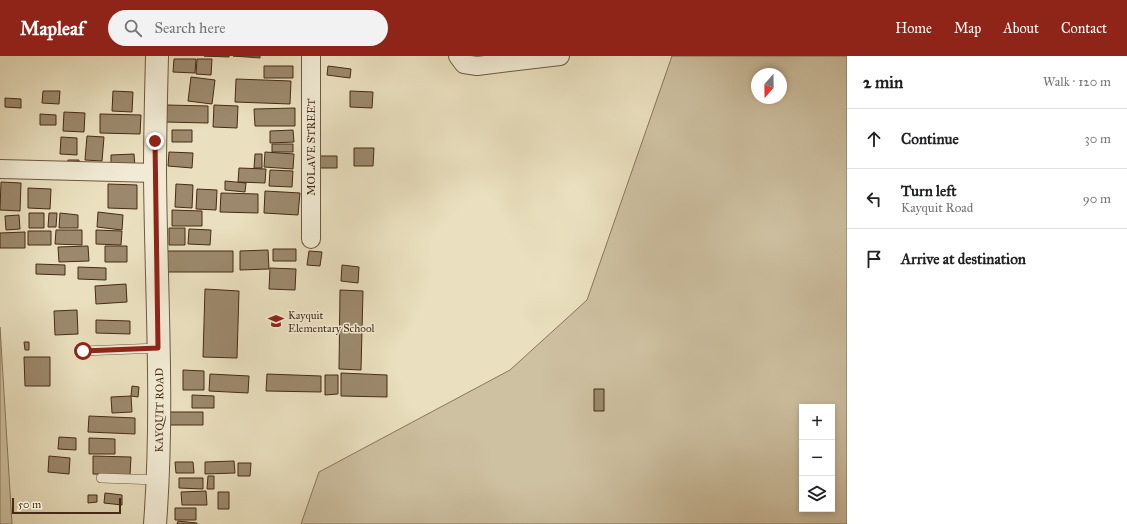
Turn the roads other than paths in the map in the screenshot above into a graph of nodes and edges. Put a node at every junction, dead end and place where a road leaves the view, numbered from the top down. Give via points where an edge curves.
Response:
1 (157, 56) edge
2 (311, 56) edge
3 (458, 56) edge
4 (560, 56) edge
5 (0, 169) edge
6 (155, 173) junction
7 (312, 239) dead end
8 (158, 348) junction
9 (83, 351) dead end
10 (101, 478) dead end
11 (158, 480) junction
12 (155, 524) edge

1 - 6 street, KAYQUIT ROAD
2 - 7 street, MOLAVE STREET
3 - 4 street via 464,64 477,66
5 - 6 street
6 - 8 street, KAYQUIT ROAD
8 - 9 lane
8 - 11 street, KAYQUIT ROAD
10 - 11 lane
11 - 12 street, KAYQUIT ROAD

